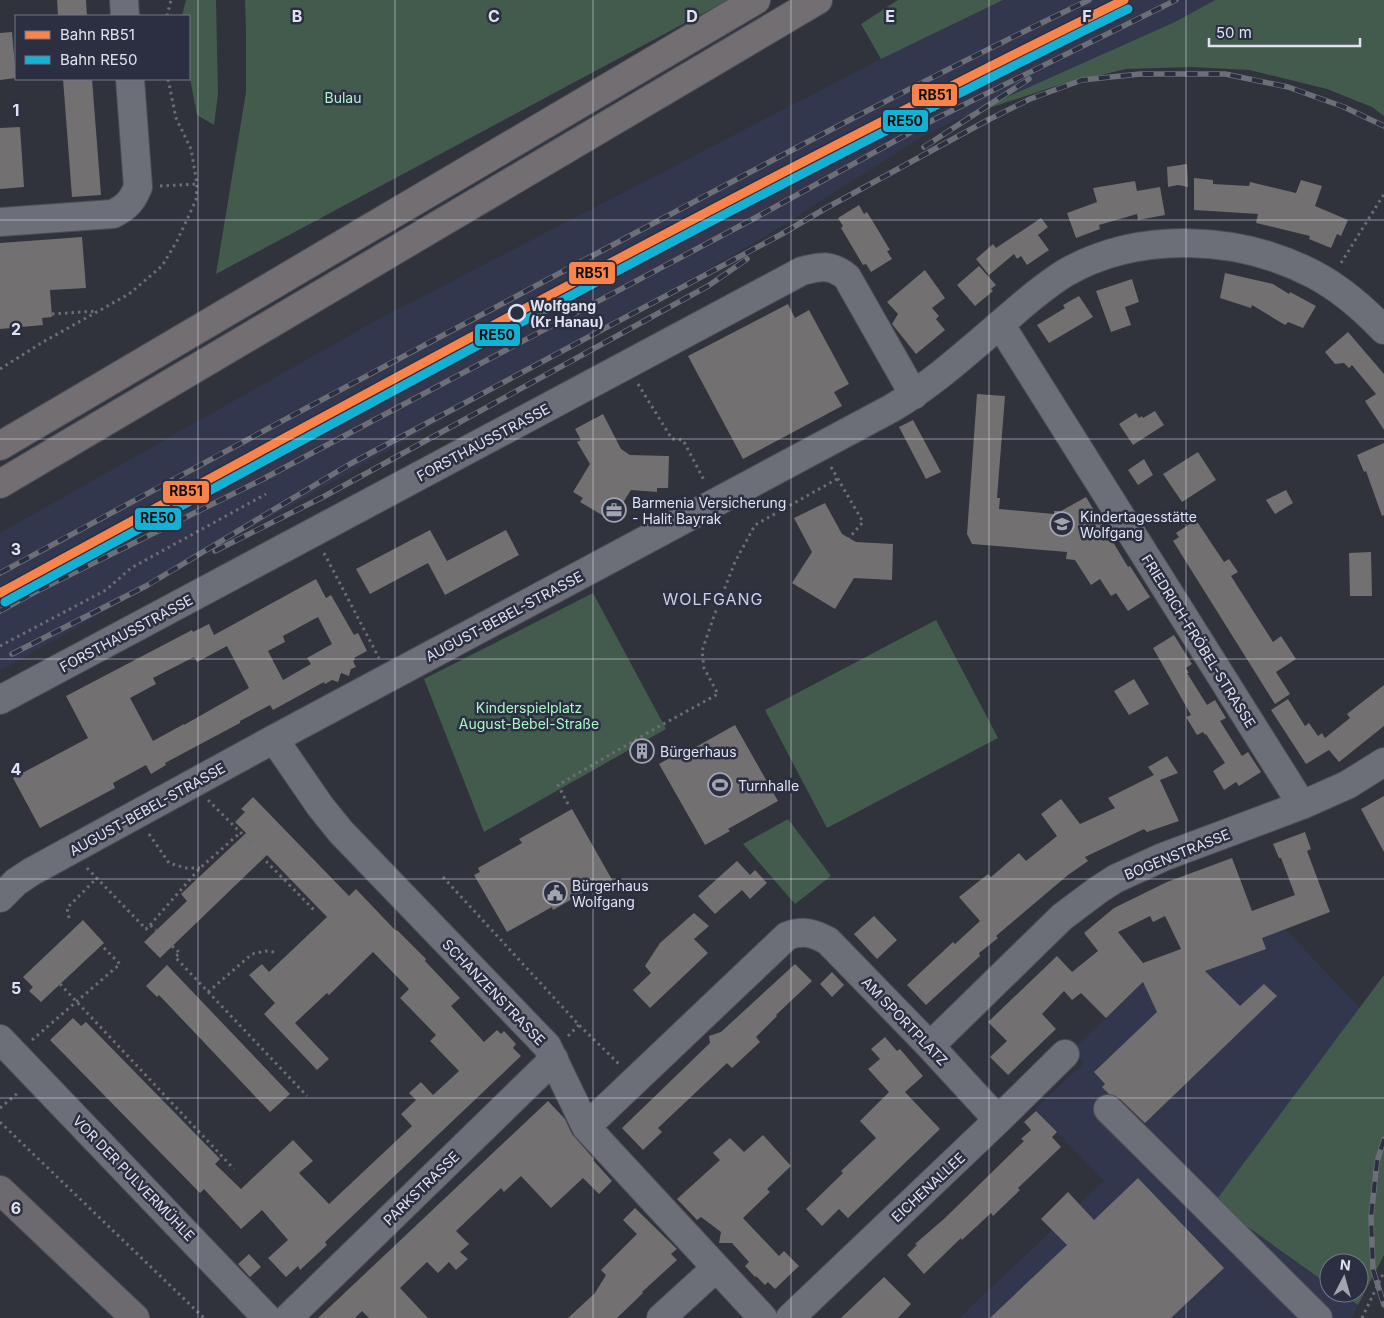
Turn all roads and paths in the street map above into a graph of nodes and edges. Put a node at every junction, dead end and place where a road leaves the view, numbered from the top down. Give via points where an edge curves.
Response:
1 (124, 0) edge
2 (171, 0) edge
3 (756, 0) edge
4 (818, 0) edge
5 (125, 15) edge
6 (167, 15) edge
7 (130, 80) edge
8 (168, 80) edge
9 (197, 184) junction
10 (138, 187) junction
11 (1384, 194) edge
12 (0, 222) edge
13 (1329, 283) junction
14 (98, 311) junction
15 (52, 314) dead end
16 (1000, 324) junction
17 (1384, 330) edge
18 (626, 365) junction
19 (0, 369) edge
20 (914, 395) junction
21 (0, 446) edge
22 (820, 447) junction
23 (837, 479) junction
24 (0, 484) edge
25 (266, 494) dead end
26 (716, 503) junction
27 (314, 532) junction
28 (849, 538) dead end
29 (0, 646) edge
30 (389, 678) junction
31 (0, 700) edge
32 (274, 739) junction
33 (1384, 762) edge
34 (193, 784) junction
35 (568, 804) dead end
36 (1302, 805) junction
37 (136, 815) junction
38 (240, 833) junction
39 (252, 844) dead end
40 (70, 851) junction
41 (257, 852) dead end
42 (200, 868) junction
43 (443, 877) dead end
44 (97, 878) junction
45 (5, 886) edge
46 (316, 912) dead end
47 (69, 918) dead end
48 (150, 925) junction
49 (156, 930) dead end
50 (102, 945) dead end
51 (172, 946) dead end
52 (274, 952) dead end
53 (60, 984) dead end
54 (208, 992) junction
55 (77, 1002) junction
56 (930, 1046) junction
57 (8, 1047) edge
58 (1065, 1054) dead end
59 (554, 1059) junction
60 (636, 1079) junction
61 (307, 1096) dead end
62 (1108, 1110) dead end
63 (998, 1120) junction
64 (0, 1122) edge
65 (586, 1127) junction
66 (234, 1169) dead end
67 (0, 1190) edge
68 (716, 1268) junction
69 (1384, 1272) edge
70 (135, 1318) edge
71 (204, 1318) edge
72 (267, 1318) edge
73 (288, 1318) edge
74 (661, 1318) edge
75 (763, 1318) edge
76 (790, 1318) edge
77 (1318, 1318) edge
78 (1362, 1318) edge

1 - 5 street
2 - 6 path
3 - 21 highway
4 - 24 highway
7 - 10 street
8 - 9 path via 176,118 191,149
9 - 10 path
9 - 14 path via 196,200 162,266 129,294
10 - 12 street via 131,202 113,214
11 - 13 path
13 - 16 street via 1290,263 1228,246 1195,243 1131,248 1065,273
13 - 17 street via 1362,307
14 - 15 path
14 - 19 path
16 - 20 street, AUGUST-BEBEL-STRASSE
16 - 36 street, FRIEDRICH-FRÖBEL-STRASSE
18 - 20 street, FORSTHAUSSTRASSE via 802,271 831,267 847,276
18 - 26 path via 672,439 683,440
18 - 27 street, FORSTHAUSSTRASSE
20 - 22 street, AUGUST-BEBEL-STRASSE
22 - 23 path
22 - 26 street, AUGUST-BEBEL-STRASSE
23 - 28 path via 863,522
23 - 35 path via 755,525 735,562 702,651 704,668 718,694 558,785
25 - 29 path via 131,568 106,590
26 - 30 street, AUGUST-BEBEL-STRASSE
27 - 30 path
27 - 31 street, FORSTHAUSSTRASSE
30 - 32 street, AUGUST-BEBEL-STRASSE
32 - 34 street, AUGUST-BEBEL-STRASSE
32 - 59 street, SCHANZENSTRASSE via 341,832 547,1046
33 - 36 street, BOGENSTRASSE via 1348,785
34 - 37 street, AUGUST-BEBEL-STRASSE
34 - 38 path
36 - 56 street, BOGENSTRASSE via 1163,857 1098,890 1062,918
37 - 40 street, AUGUST-BEBEL-STRASSE
37 - 42 path via 169,864
38 - 39 path
38 - 42 path
40 - 44 path
40 - 45 street, AUGUST-BEBEL-STRASSE
41 - 46 path
42 - 48 path
43 - 60 path via 580,1025
44 - 47 path via 67,908
44 - 48 path via 146,929
48 - 49 path
50 - 55 path via 120,964
51 - 54 path via 180,953 175,957
52 - 54 path via 252,954
53 - 55 path
54 - 61 path
55 - 57 path
55 - 66 path
56 - 60 street, AM SPORTPLATZ via 828,941 815,934 796,932
56 - 63 street, AM SPORTPLATZ
57 - 72 street, VOR DER PULVERMÜHLE
58 - 63 street, EICHENALLEE
59 - 65 street, SCHANZENSTRASSE
59 - 73 street, PARKSTRASSE
60 - 65 street
62 - 77 street
63 - 76 street, EICHENALLEE
64 - 71 path
65 - 68 street, SCHANZENSTRASSE
67 - 70 main road
68 - 74 street
68 - 75 street, SCHANZENSTRASSE
69 - 78 path

